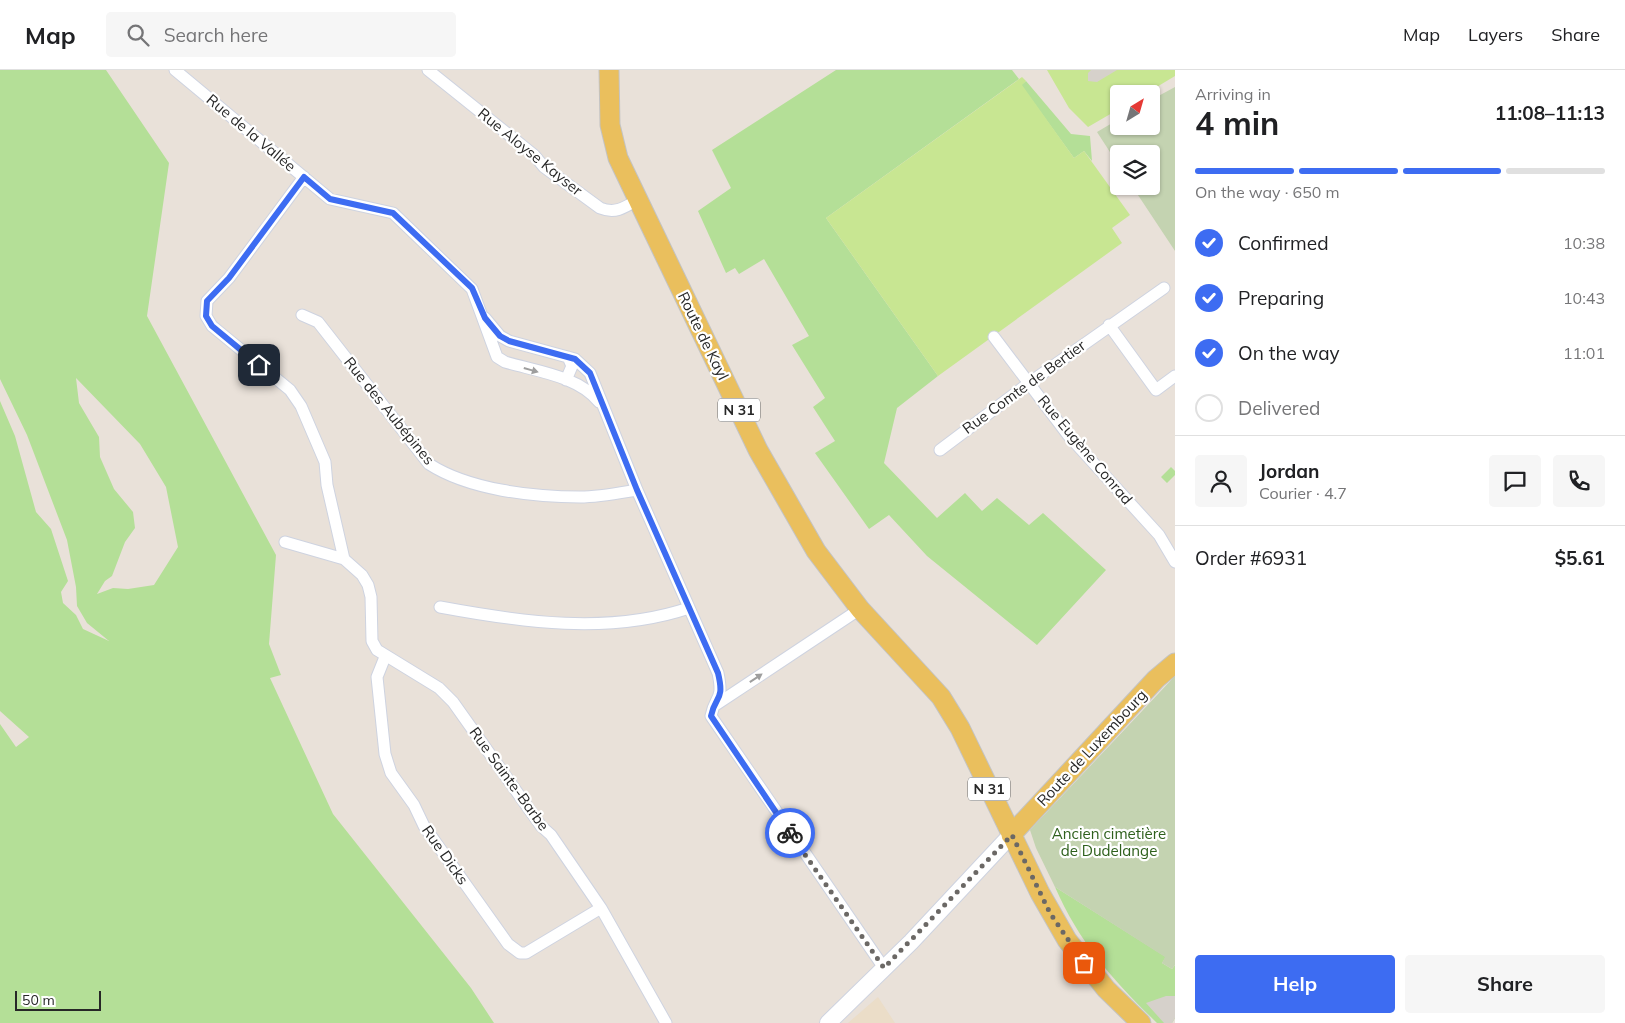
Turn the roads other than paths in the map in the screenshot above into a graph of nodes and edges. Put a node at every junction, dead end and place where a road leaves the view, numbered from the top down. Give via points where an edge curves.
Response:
1 (175, 70) edge
2 (428, 70) edge
3 (609, 70) edge
4 (304, 177) junction
5 (637, 200) junction
6 (1164, 288) dead end
7 (302, 315) dead end
8 (485, 318) junction
9 (1109, 325) junction
10 (994, 337) dead end
11 (509, 341) junction
12 (497, 357) junction
13 (568, 357) junction
14 (1175, 376) edge
15 (566, 380) junction
16 (1029, 383) junction
17 (606, 412) junction
18 (940, 450) dead end
19 (637, 490) junction
20 (285, 542) dead end
21 (344, 559) junction
22 (1175, 562) edge
23 (440, 607) dead end
24 (689, 608) junction
25 (860, 609) junction
26 (385, 657) junction
27 (1175, 663) edge
28 (716, 705) junction
29 (1012, 835) junction
30 (601, 908) junction
31 (884, 968) junction
32 (666, 1023) edge
33 (828, 1023) edge
34 (1141, 1023) edge

1 - 4 street, Rue de la Vallée
2 - 5 street, Rue Aloyse Kayser via 534,155 544,167 600,208 609,212
3 - 5 main road, Route de Kayl / N 31 via 610,125 618,158
4 - 8 street, Rue de la Vallée via 330,199 393,213 472,288
4 - 21 street via 229,278 207,301 206,316 212,326 290,390 301,406 325,462
5 - 25 main road, Route de Kayl / N 31 via 758,450 816,551
6 - 9 street, Rue Comte de Bertier
7 - 19 street, Rue des Aubépines via 318,322 429,464 442,473 510,491 549,496 582,497
8 - 11 street, Rue de la Vallée via 500,336
8 - 12 street, Rue de la Vallée
9 - 14 street via 1156,390
9 - 16 street, Rue Comte de Bertier
10 - 16 street, Rue Eugène Conrad
11 - 12 street via 499,350
11 - 13 street, Rue de la Vallée
12 -> 15 street, Rue de la Vallée
13 - 15 street via 572,366
13 - 17 street, Rue de la Vallée via 590,373
15 - 17 street, Rue de la Vallée via 590,391
16 - 18 street, Rue Comte de Bertier
16 - 22 street, Rue Eugène Conrad via 1068,435 1159,535
17 - 19 street, Rue de la Vallée
19 - 24 street, Rue de la Vallée
20 - 21 street, Rue Sainte-Barbe
21 - 26 street, Rue Sainte-Barbe via 368,585 372,641
23 - 24 street via 504,618 571,623 639,619
24 - 28 street, Rue de la Vallée via 718,673 721,688
28 -> 25 street
25 - 29 main road, Route de Kayl / N 31 via 941,697 960,728
26 - 30 street, Rue Sainte-Barbe via 438,688 453,702
26 - 30 street, Rue Dicks via 377,677 387,763 424,826 508,944 520,953 526,953
27 - 29 main road, Route de Luxembourg via 1156,679
28 - 31 street, Rue de la Vallée via 711,716 719,731
29 - 31 main road
29 - 34 main road, Route de Kayl / N 31 via 1050,913 1067,940 1106,989
30 - 32 street, Rue Sainte-Barbe
31 - 33 main road

